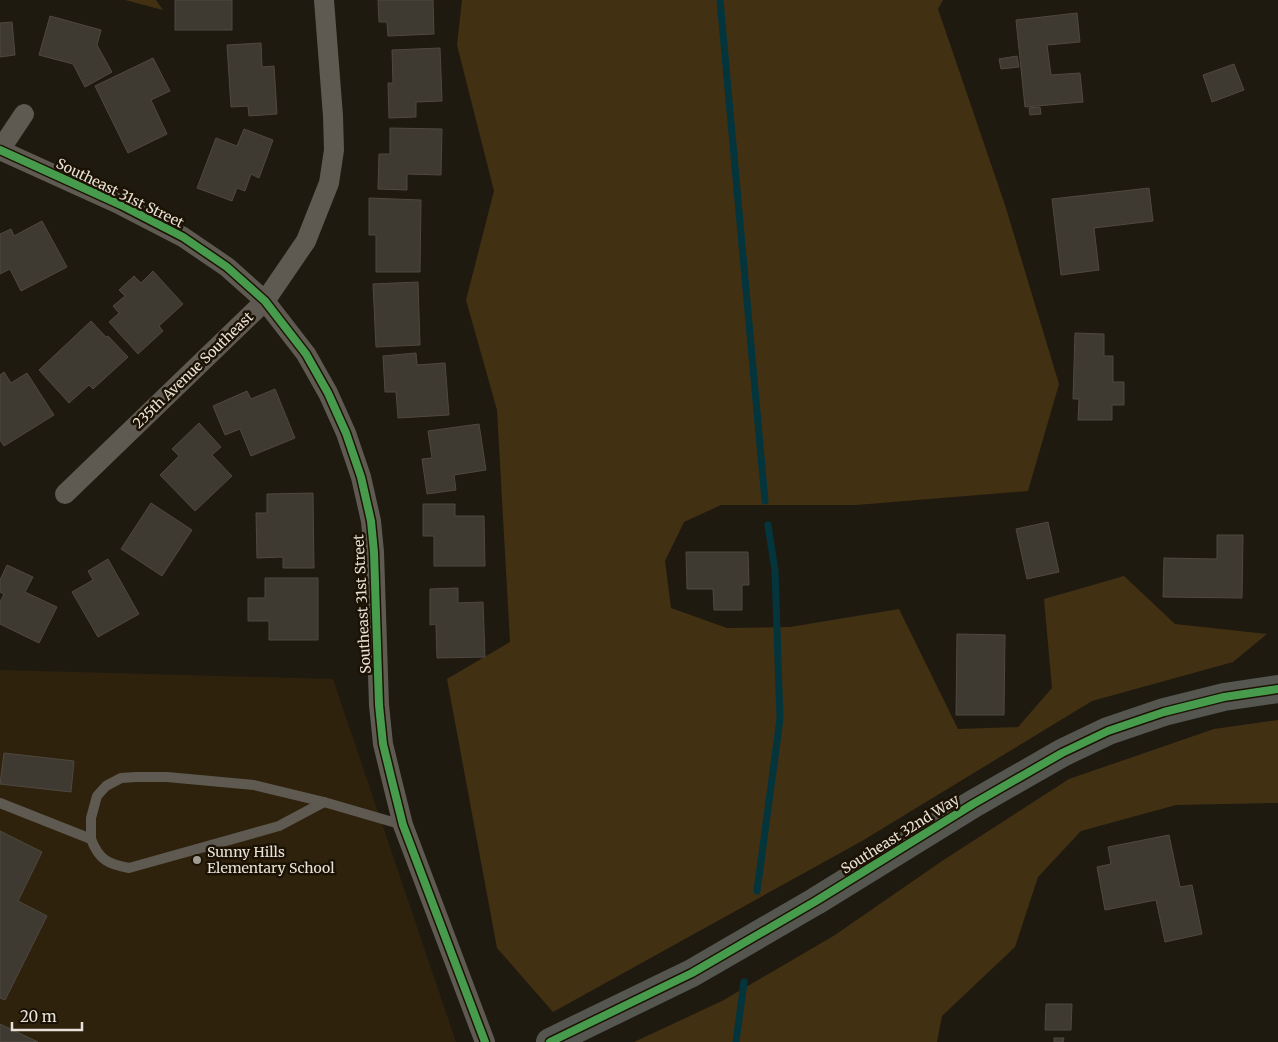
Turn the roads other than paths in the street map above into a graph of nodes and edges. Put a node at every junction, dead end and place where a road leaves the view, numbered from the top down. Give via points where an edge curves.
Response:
1 (324, 0) edge
2 (24, 114) dead end
3 (0, 150) edge
4 (265, 301) junction
5 (65, 494) dead end
6 (1278, 689) edge
7 (0, 802) edge
8 (324, 802) junction
9 (403, 825) junction
10 (91, 839) junction
11 (485, 1042) edge
12 (550, 1042) edge

1 - 4 street, 235th Avenue Southeast via 334,150 329,183 306,241
2 - 3 street
3 - 4 street, Southeast 31st Street via 183,237 228,267
4 - 5 street, 235th Avenue Southeast
4 - 9 street, Southeast 31st Street via 306,354 328,393 361,477 374,552 383,744
6 - 12 street, Southeast 32nd Way via 1224,697 1164,712 1108,731 1062,753 692,973
7 - 10 lane
8 - 9 lane
8 - 10 lane via 279,826 130,868 103,859
8 - 10 lane via 254,785 167,777 121,778 106,786 97,796 91,818
9 - 11 street, Southeast 31st Street

